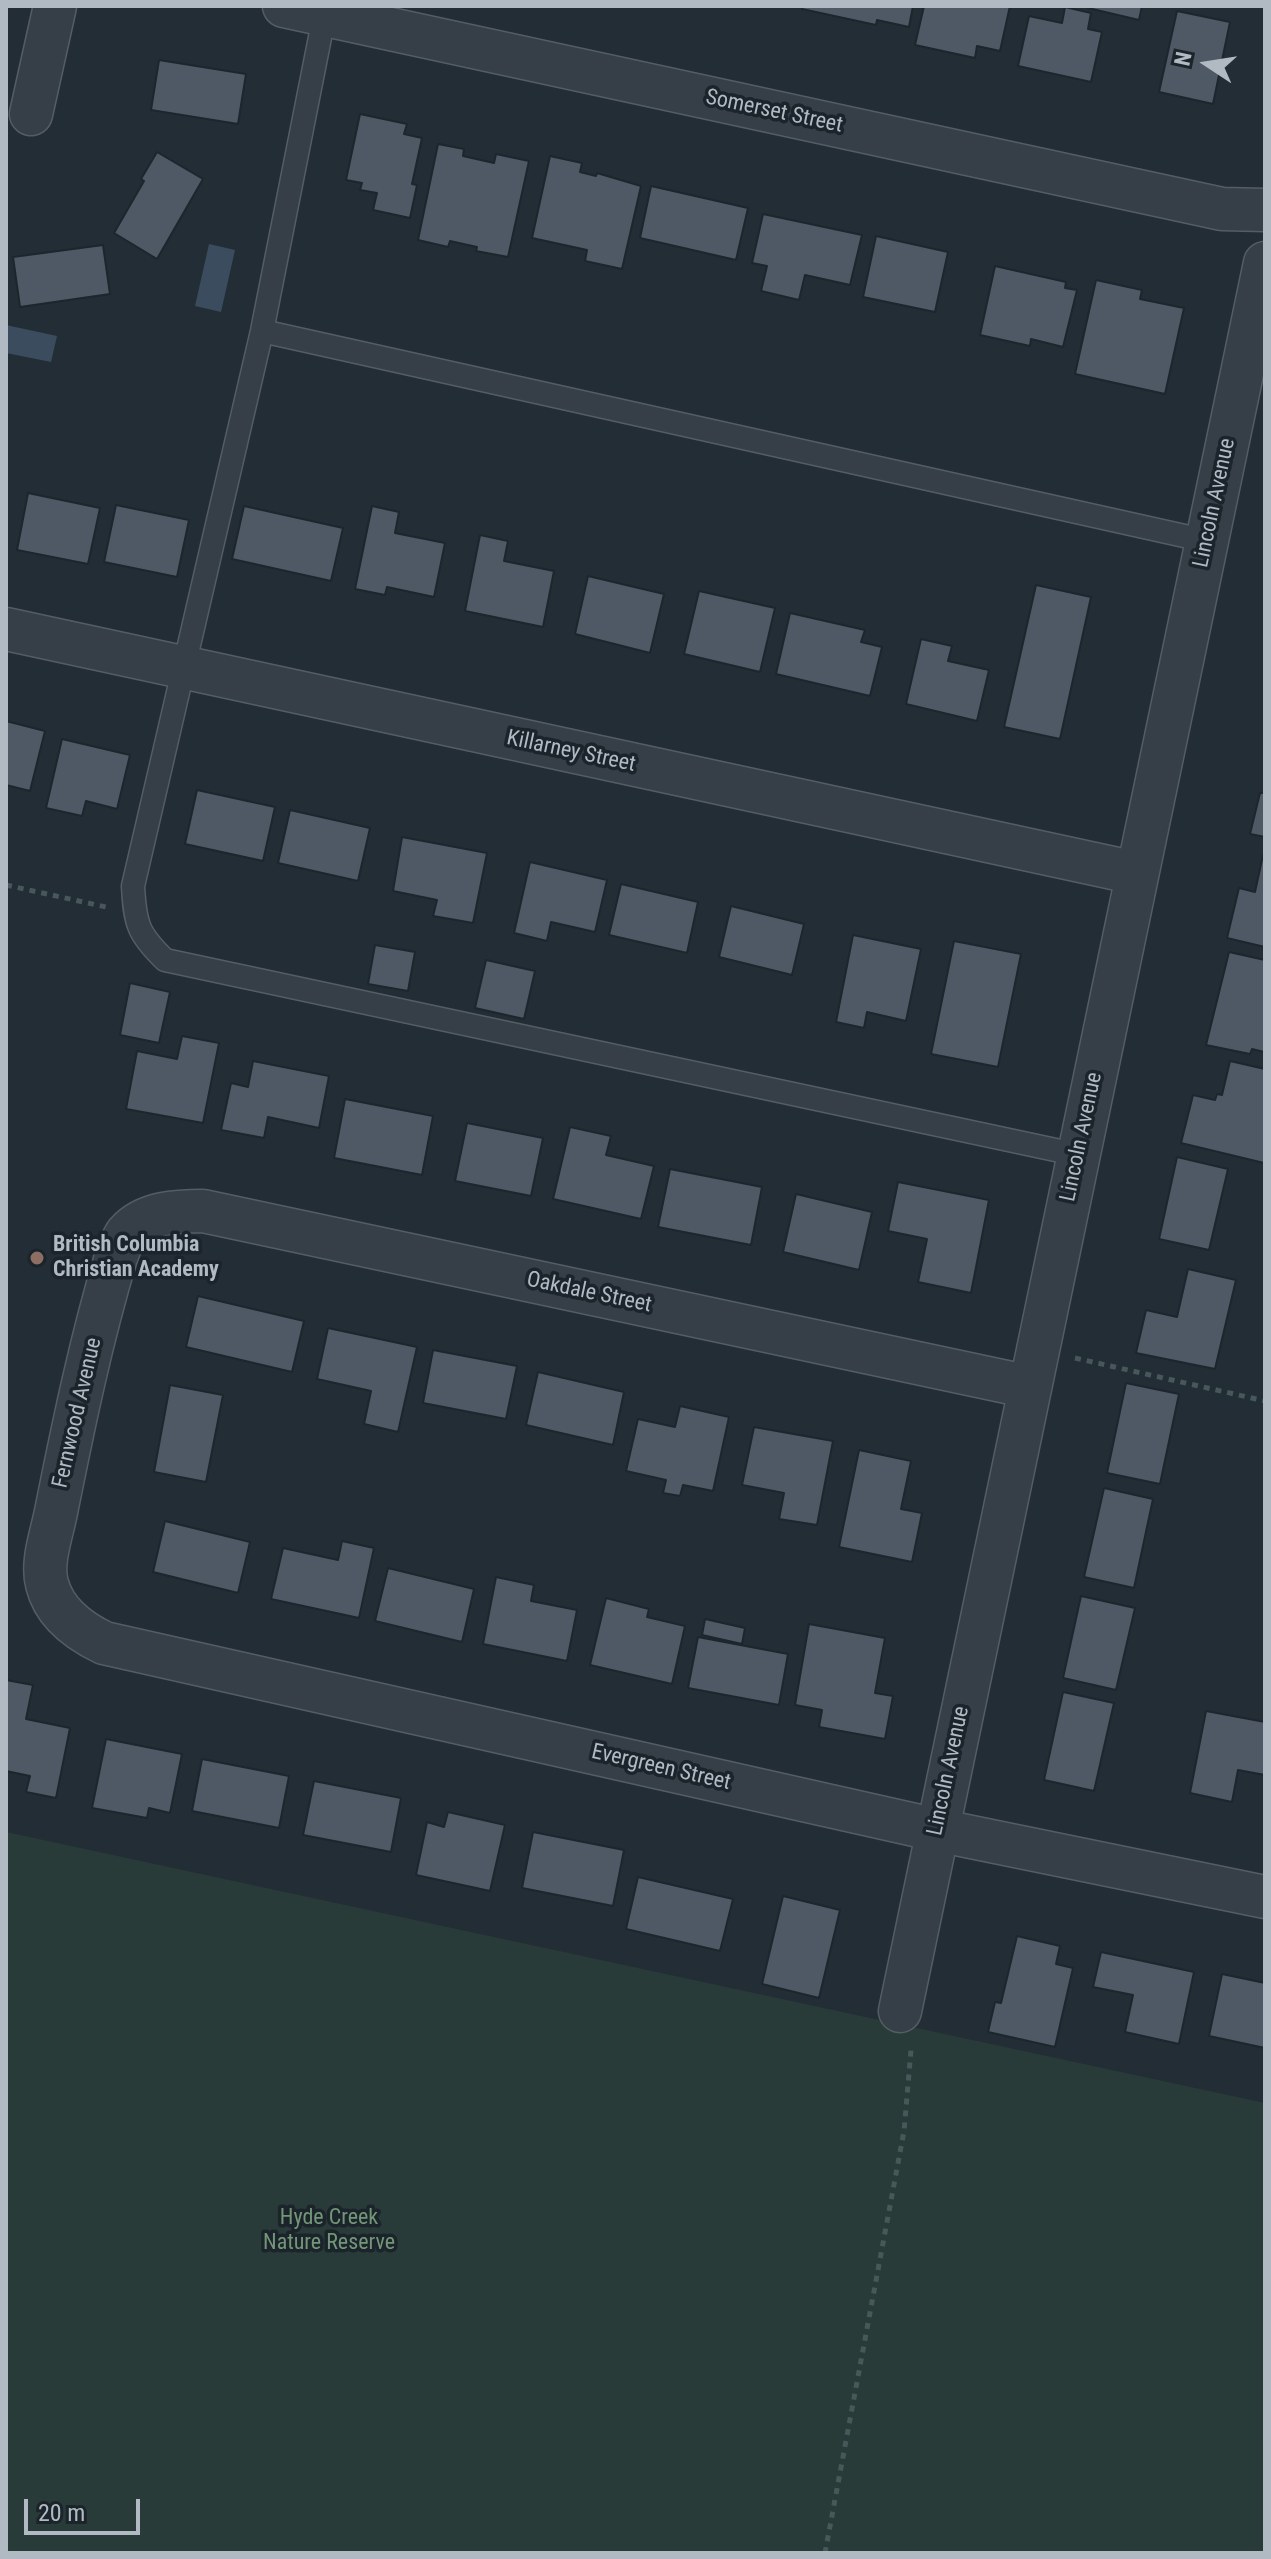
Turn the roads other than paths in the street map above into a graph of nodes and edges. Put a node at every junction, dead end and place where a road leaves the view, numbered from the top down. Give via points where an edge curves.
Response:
1 (55, 6) edge
2 (284, 6) edge
3 (325, 10) edge
4 (31, 114) dead end
5 (1265, 210) edge
6 (1265, 263) edge
7 (262, 331) junction
8 (1207, 541) junction
9 (6, 629) edge
10 (182, 668) junction
11 (1136, 873) junction
12 (1079, 1155) junction
13 (149, 1219) joint
14 (1030, 1387) junction
15 (66, 1616) joint
16 (937, 1830) junction
17 (1265, 1897) edge
18 (900, 2011) road end

1 - 4 street
2 - 3 street, Somerset Street
3 - 5 street, Somerset Street via 1222,209
3 - 7 lane
6 - 8 street, Lincoln Avenue
7 - 8 lane
7 - 10 lane
8 - 11 street, Lincoln Avenue
9 - 10 street, Killarney Street
10 - 11 street, Killarney Street
10 - 12 lane via 133,886 144,940 165,960
11 - 12 street, Lincoln Avenue
12 - 14 street, Lincoln Avenue
13 - 14 street, Oakdale Street via 173,1211 203,1211
13 - 15 street, Fernwood Avenue via 127,1233 116,1257 59,1496 45,1580 51,1599
14 - 16 street, Lincoln Avenue
15 - 16 street, Evergreen Street via 83,1633 104,1643
16 - 17 street, Evergreen Street
16 - 18 street, Lincoln Avenue

